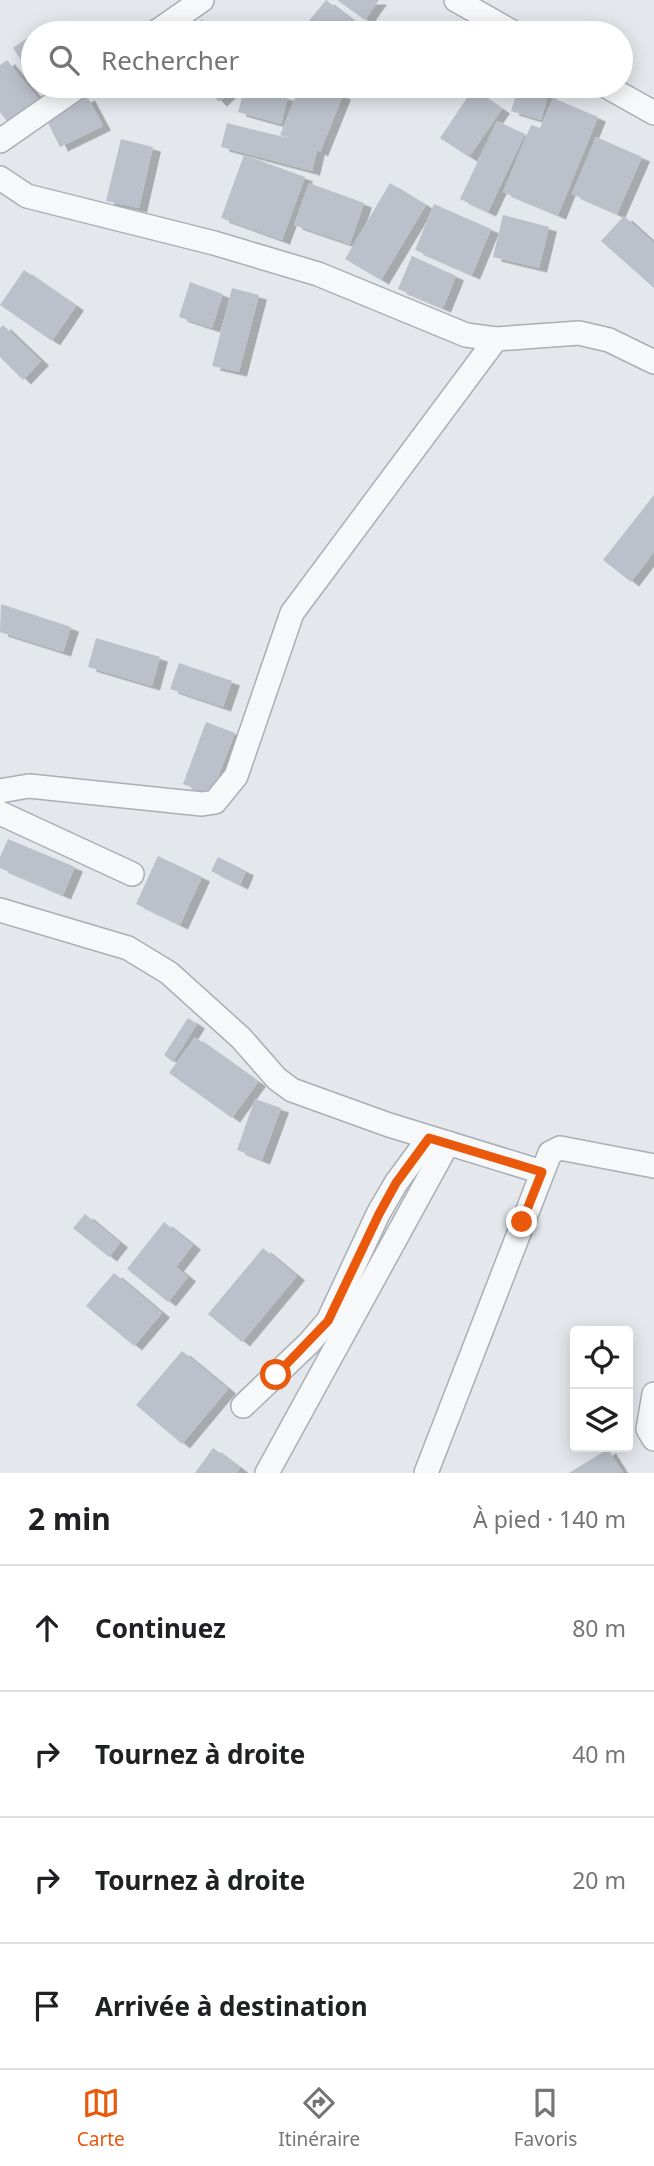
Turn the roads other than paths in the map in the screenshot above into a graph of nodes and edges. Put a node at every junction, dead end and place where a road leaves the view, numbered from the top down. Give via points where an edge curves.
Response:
1 (202, 0) edge
2 (456, 0) edge
3 (172, 21) edge
4 (493, 21) edge
5 (62, 98) edge
6 (627, 98) edge
7 (654, 113) edge
8 (0, 141) edge
9 (0, 177) edge
10 (496, 339) junction
11 (654, 362) edge
12 (0, 791) edge
13 (0, 813) edge
14 (132, 874) dead end
15 (0, 910) edge
16 (438, 1140) junction
17 (654, 1166) edge
18 (542, 1172) junction
19 (654, 1394) edge
20 (243, 1406) dead end
21 (654, 1439) edge
22 (267, 1473) edge
23 (426, 1473) edge

1 - 3 street
2 - 4 street
5 - 8 street
6 - 7 street
9 - 10 street via 27,197 318,274 466,335
10 - 11 street via 579,332 609,340
10 - 12 street via 292,612 236,776 215,802 29,786
13 - 14 street
15 - 16 street via 128,948 169,973 292,1090
16 - 18 street
16 - 20 street via 396,1183 328,1321
16 - 22 street
17 - 18 street via 560,1149 550,1153
18 - 23 street
19 - 21 street via 648,1429

